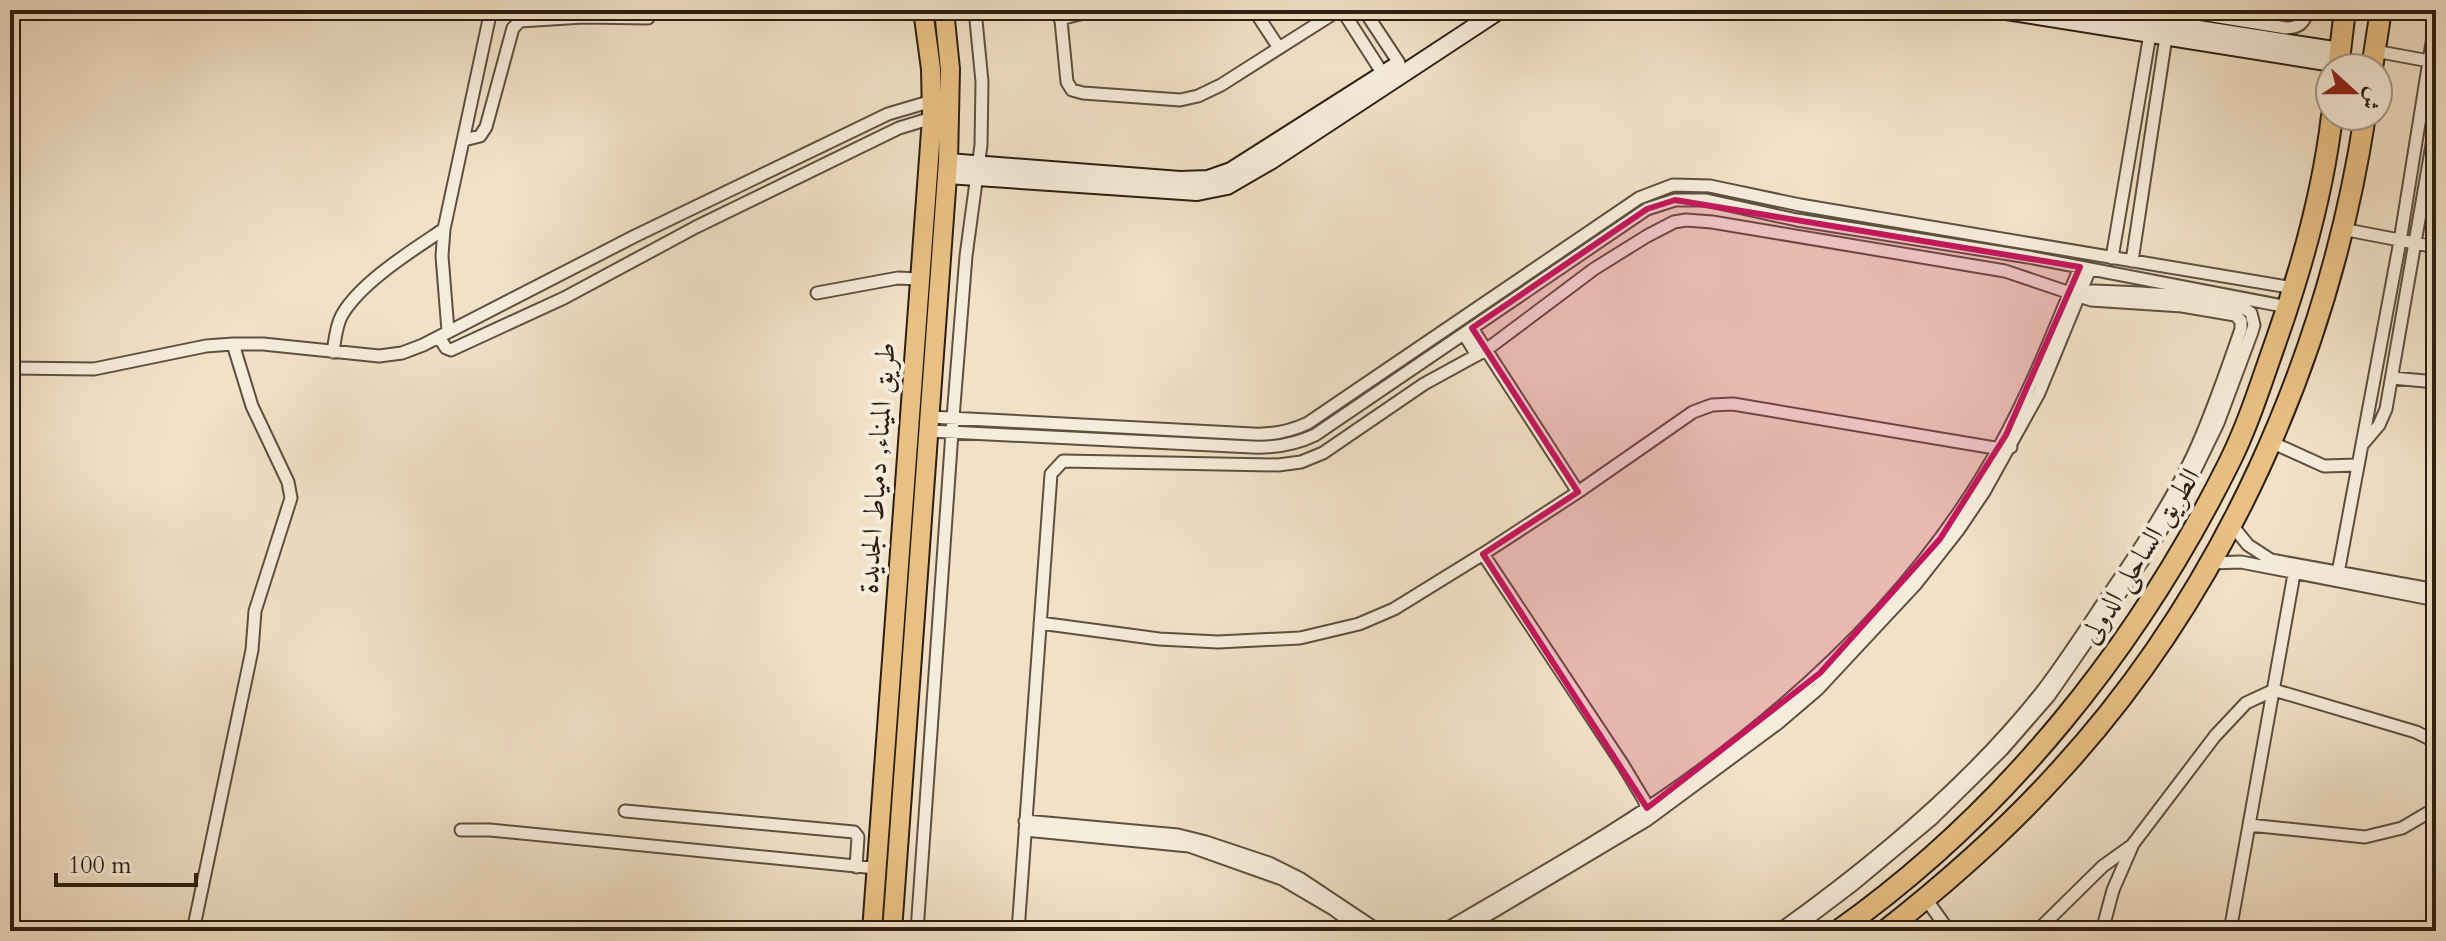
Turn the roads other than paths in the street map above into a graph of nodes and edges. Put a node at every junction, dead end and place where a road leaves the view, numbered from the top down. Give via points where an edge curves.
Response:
1 (491, 10) edge
2 (923, 10) edge
3 (944, 10) edge
4 (975, 10) edge
5 (1096, 10) edge
6 (1254, 10) edge
7 (1340, 10) edge
8 (1364, 10) edge
9 (1480, 10) edge
10 (1500, 10) edge
11 (2000, 10) edge
12 (2075, 10) edge
13 (2176, 10) edge
14 (2307, 10) edge
15 (2345, 10) edge
16 (2381, 10) edge
17 (1060, 14) edge
18 (2120, 14) edge
19 (648, 18) dead end
20 (2436, 18) edge
21 (2158, 35) junction
22 (1279, 48) junction
23 (2340, 52) edge
24 (2374, 52) edge
25 (483, 53) junction
26 (505, 56) junction
27 (2314, 56) edge
28 (2314, 57) edge
29 (2394, 59) edge
30 (2432, 60) edge
31 (1399, 63) junction
32 (1383, 74) junction
33 (932, 109) junction
34 (1338, 110) junction
35 (2436, 122) edge
36 (2329, 132) edge
37 (2362, 132) edge
38 (464, 140) junction
39 (948, 169) junction
40 (978, 171) junction
41 (444, 229) junction
42 (2342, 229) junction
43 (2400, 241) junction
44 (2415, 243) junction
45 (2048, 247) junction
46 (2436, 247) edge
47 (2112, 258) junction
48 (2047, 260) junction
49 (2138, 262) junction
50 (2085, 268) junction
51 (2141, 278) junction
52 (919, 279) junction
53 (817, 293) dead end
54 (2075, 293) junction
55 (2291, 298) junction
56 (2246, 317) junction
57 (1468, 331) junction
58 (443, 334) junction
59 (233, 344) junction
60 (333, 352) junction
61 (1482, 352) junction
62 (10, 368) edge
63 (2392, 378) junction
64 (2436, 382) edge
65 (953, 418) junction
66 (929, 424) junction
67 (952, 431) junction
68 (2271, 442) junction
69 (2361, 445) junction
70 (2005, 447) junction
71 (2358, 465) junction
72 (1578, 492) junction
73 (2231, 524) junction
74 (922, 528) junction
75 (900, 536) junction
76 (920, 548) junction
77 (1483, 554) junction
78 (2209, 563) junction
79 (2338, 573) junction
80 (2294, 574) junction
81 (2436, 590) edge
82 (2436, 600) edge
83 (1040, 623) junction
84 (2274, 690) junction
85 (2436, 742) edge
86 (2436, 808) edge
87 (625, 811) dead end
88 (1647, 814) junction
89 (1025, 825) junction
90 (2249, 825) junction
91 (461, 830) dead end
92 (2133, 844) junction
93 (856, 867) junction
94 (876, 868) junction
95 (1926, 899) junction
96 (193, 931) edge
97 (872, 931) edge
98 (892, 931) edge
99 (917, 931) edge
100 (1018, 931) edge
101 (1363, 931) edge
102 (1379, 931) edge
103 (1443, 931) edge
104 (1461, 931) edge
105 (1778, 931) edge
106 (1792, 931) edge
107 (1838, 931) edge
108 (1885, 931) edge
109 (1949, 931) edge
110 (2037, 931) edge
111 (2102, 931) edge
112 (2230, 931) edge

1 - 25 street
2 - 33 main road, طريق الميناء, دمياط الجديدة
3 - 39 main road, طريق الميناء, دمياط الجديدة via 950,69
4 - 40 street via 983,101
5 - 17 street
6 - 22 street
7 - 22 street
7 - 32 street
8 - 31 street
9 - 31 street
10 - 34 street
11 - 21 street
12 - 18 street
13 - 14 street via 2286,28 2304,22
15 - 23 highway
16 - 24 highway
17 - 22 street via 1067,82 1077,93 1189,99
18 - 27 street
19 - 26 street via 523,20 514,25
20 - 30 street
21 - 28 street
21 - 47 street
21 - 49 street
25 - 26 street
25 - 38 street
26 - 38 street via 486,127 480,136
29 - 30 street
30 - 43 street
31 - 32 street
32 - 34 street
33 - 52 main road, طريق الميناء, دمياط الجديدة
33 - 58 street via 899,110 851,132
33 - 58 street via 564,298 451,350
34 - 40 street via 1240,179 1212,190 1181,192
35 - 44 street
36 - 55 highway, الطريق الساحلى الدولى
37 - 42 highway
38 - 41 street
39 - 40 street
39 - 66 main road, طريق الميناء, دمياط الجديدة
40 - 65 street
41 - 58 street
41 - 60 street via 394,263 353,301 339,320
42 - 43 street
42 - 68 highway
43 - 44 street
43 - 69 street
44 - 46 street
44 - 63 street
45 - 47 street
45 - 48 street
45 - 65 street via 1710,186 1673,185 1639,198 1295,429 1253,434
47 - 49 street
48 - 50 street
48 - 57 street via 1706,200 1675,200 1647,209
49 - 51 street
49 - 55 street
50 - 51 street
50 - 54 street
51 - 55 street
52 - 53 street
52 - 75 main road, طريق الميناء, دمياط الجديدة
54 - 56 street via 2182,297 2234,305
54 - 61 street via 2005,271 1686,220 1661,227 1607,261
54 - 70 street via 2039,393
55 - 107 highway, الطريق الساحلى الدولى via 2230,461 2162,584 2121,644 2033,756 1983,808 1901,883
56 - 105 street via 2176,490 2042,691 1924,814
56 - 106 street via 2254,325 2252,332 2218,423 2184,493 2056,688 1932,819
57 - 61 street
57 - 67 street via 1315,435 1284,446
58 - 60 street via 391,355
59 - 60 street
59 - 62 street via 94,369
59 - 96 street via 252,406 291,498 255,611 252,650
61 - 72 street
61 - 83 street via 1301,462 1069,459 1057,464 1051,474
63 - 64 street
63 - 69 street via 2383,417
65 - 66 street
65 - 67 street
66 - 67 street
66 - 74 main road, طريق الميناء, دمياط الجديدة
67 - 99 street
68 - 71 street via 2324,466
68 - 73 highway
69 - 71 street
70 - 72 street via 1722,404 1693,412
70 - 88 street via 1924,560 1805,688
71 - 79 street
72 - 77 street
73 - 78 highway
73 - 79 street via 2248,545 2271,560
74 - 75 main road
74 - 76 main road, طريق الميناء, دمياط الجديدة
75 - 76 main road
75 - 94 main road, طريق الميناء, دمياط الجديدة
76 - 98 main road, طريق الميناء, دمياط الجديدة
77 - 83 street via 1384,614 1300,638 1195,642
77 - 88 street via 1623,765
78 - 80 street via 2241,562
78 - 95 highway via 2105,718 2006,827
79 - 81 street
80 - 82 street
80 - 84 street
83 - 89 street
84 - 85 street
84 - 90 street
84 - 92 street via 2235,714
86 - 90 street via 2402,828 2365,837
87 - 93 street via 854,832
88 - 103 street
88 - 104 street
89 - 100 street
89 - 101 street via 1189,846 1282,879
89 - 102 street via 1178,835 1217,846 1301,879
90 - 112 street
91 - 93 street
92 - 110 street
92 - 111 street
93 - 94 street
94 - 97 main road, طريق الميناء, دمياط الجديدة
95 - 108 highway
95 - 109 street

